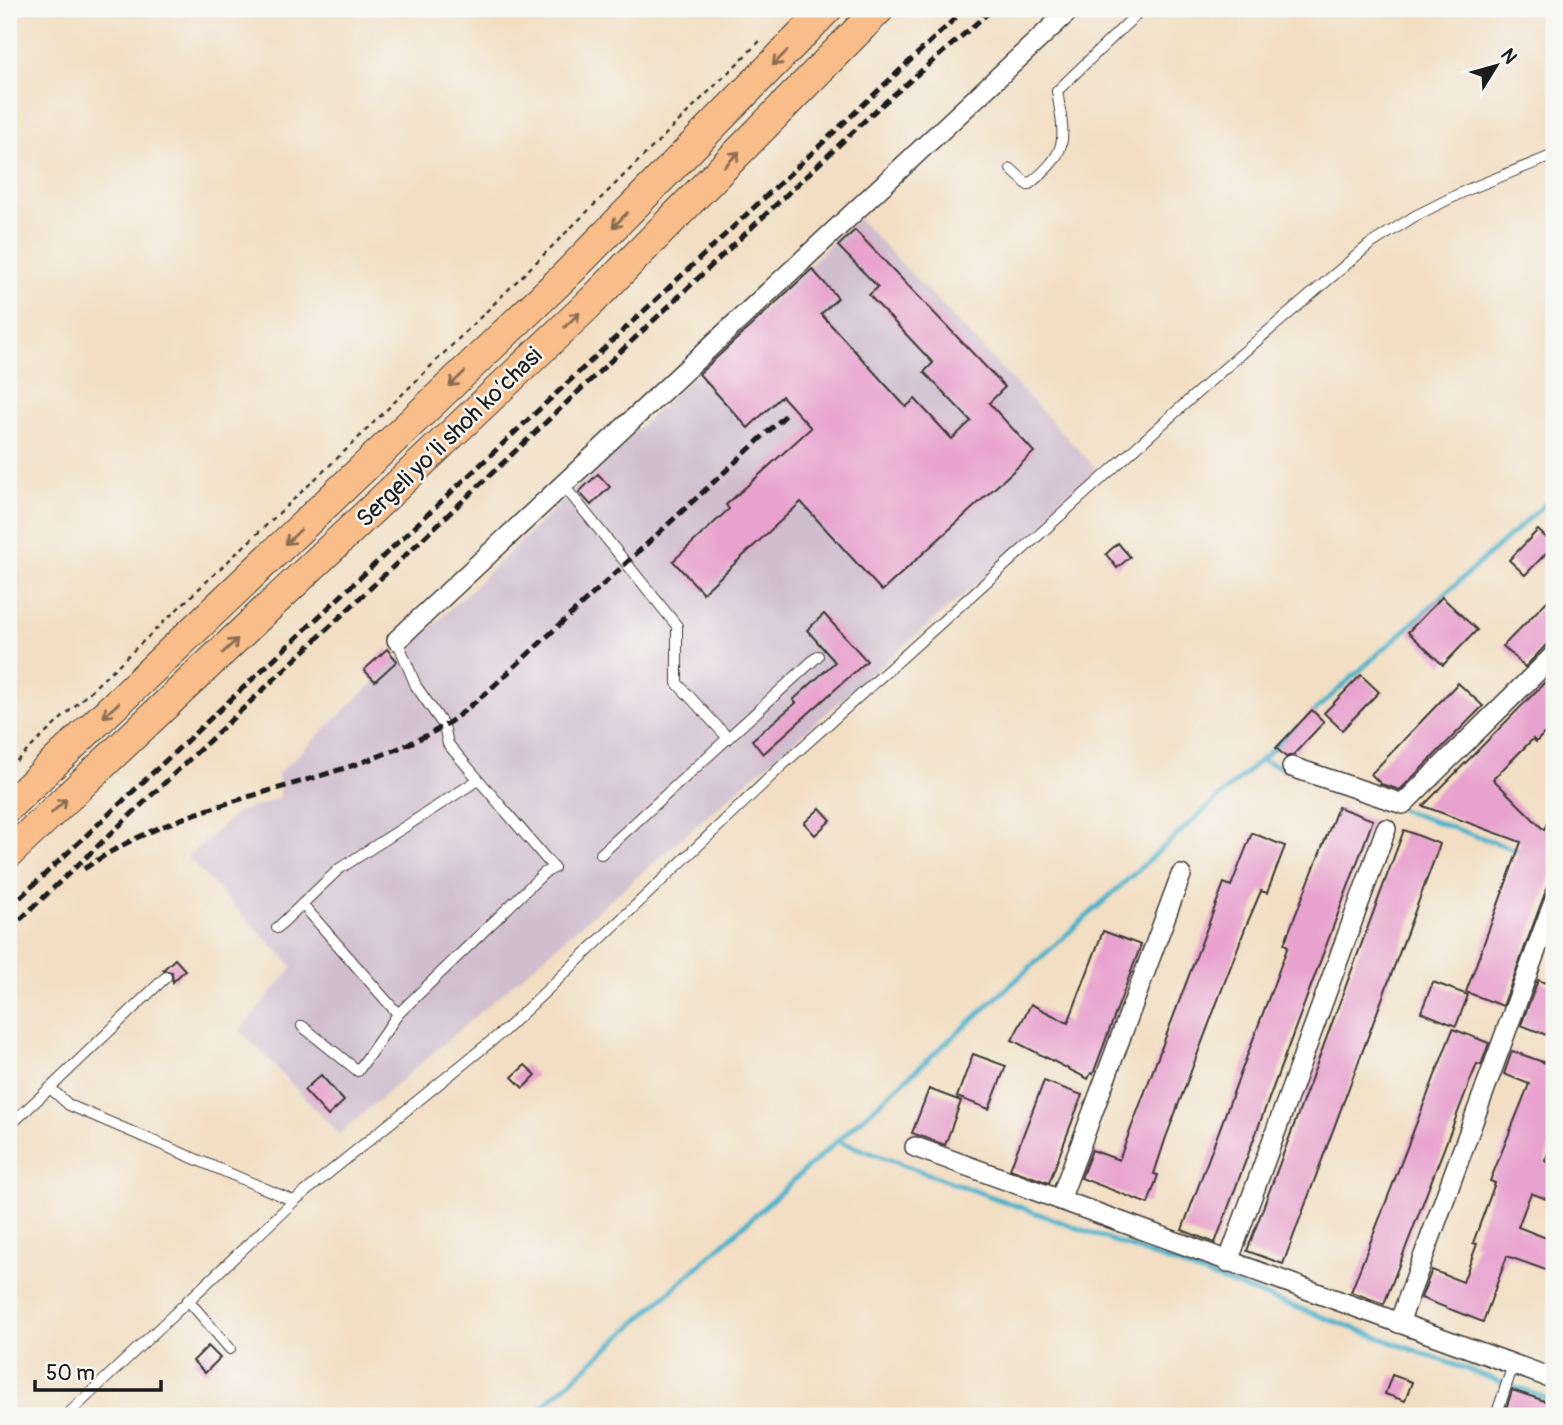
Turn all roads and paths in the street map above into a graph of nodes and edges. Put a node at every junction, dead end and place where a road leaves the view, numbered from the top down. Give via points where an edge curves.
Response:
1 (827, 9) edge
2 (879, 9) edge
3 (1071, 9) edge
4 (1142, 9) edge
5 (768, 34) dead end
6 (1554, 155) edge
7 (1011, 169) dead end
8 (564, 486) junction
9 (397, 640) joint
10 (1554, 655) edge
11 (818, 656) dead end
12 (728, 737) junction
13 (1292, 767) dead end
14 (9, 768) edge
15 (478, 780) junction
16 (9, 806) edge
17 (1386, 829) dead end
18 (9, 853) edge
19 (601, 854) dead end
20 (1181, 875) dead end
21 (1554, 901) edge
22 (302, 904) junction
23 (277, 928) dead end
24 (166, 977) dead end
25 (398, 1014) junction
26 (302, 1026) dead end
27 (50, 1088) junction
28 (9, 1126) edge
29 (915, 1147) dead end
30 (1060, 1200) junction
31 (293, 1201) junction
32 (1228, 1262) junction
33 (188, 1300) junction
34 (1399, 1323) junction
35 (230, 1349) dead end
36 (1511, 1371) junction
37 (1554, 1379) edge
38 (66, 1416) edge
39 (1496, 1416) edge

1 -> 16 main road, Sergeli yo‘li shoh ko‘chasi via 565,275
18 -> 2 main road, Sergeli yo‘li shoh ko‘chasi via 588,305
3 - 8 street
4 - 7 lane via 1056,91 1065,139 1051,166 1028,186
5 - 14 path via 348,448
6 - 31 lane via 1446,200 1369,245 786,761 505,1030
8 - 9 street
8 - 12 lane via 677,626 677,683
9 - 15 lane via 416,686 444,726 448,744
10 - 13 street via 1403,804
11 - 12 lane
12 - 19 lane
15 - 22 lane via 339,869
15 - 25 lane via 554,868
17 - 32 street
20 - 30 street
21 - 34 street
22 - 23 lane
22 - 25 lane
24 - 27 lane
25 - 26 lane via 358,1071
27 - 28 lane
27 - 31 lane via 69,1105
29 - 30 street
30 - 32 street
31 - 33 lane
32 - 34 street
33 - 35 lane
33 - 38 lane
34 - 36 street
36 - 37 street
36 - 39 lane

